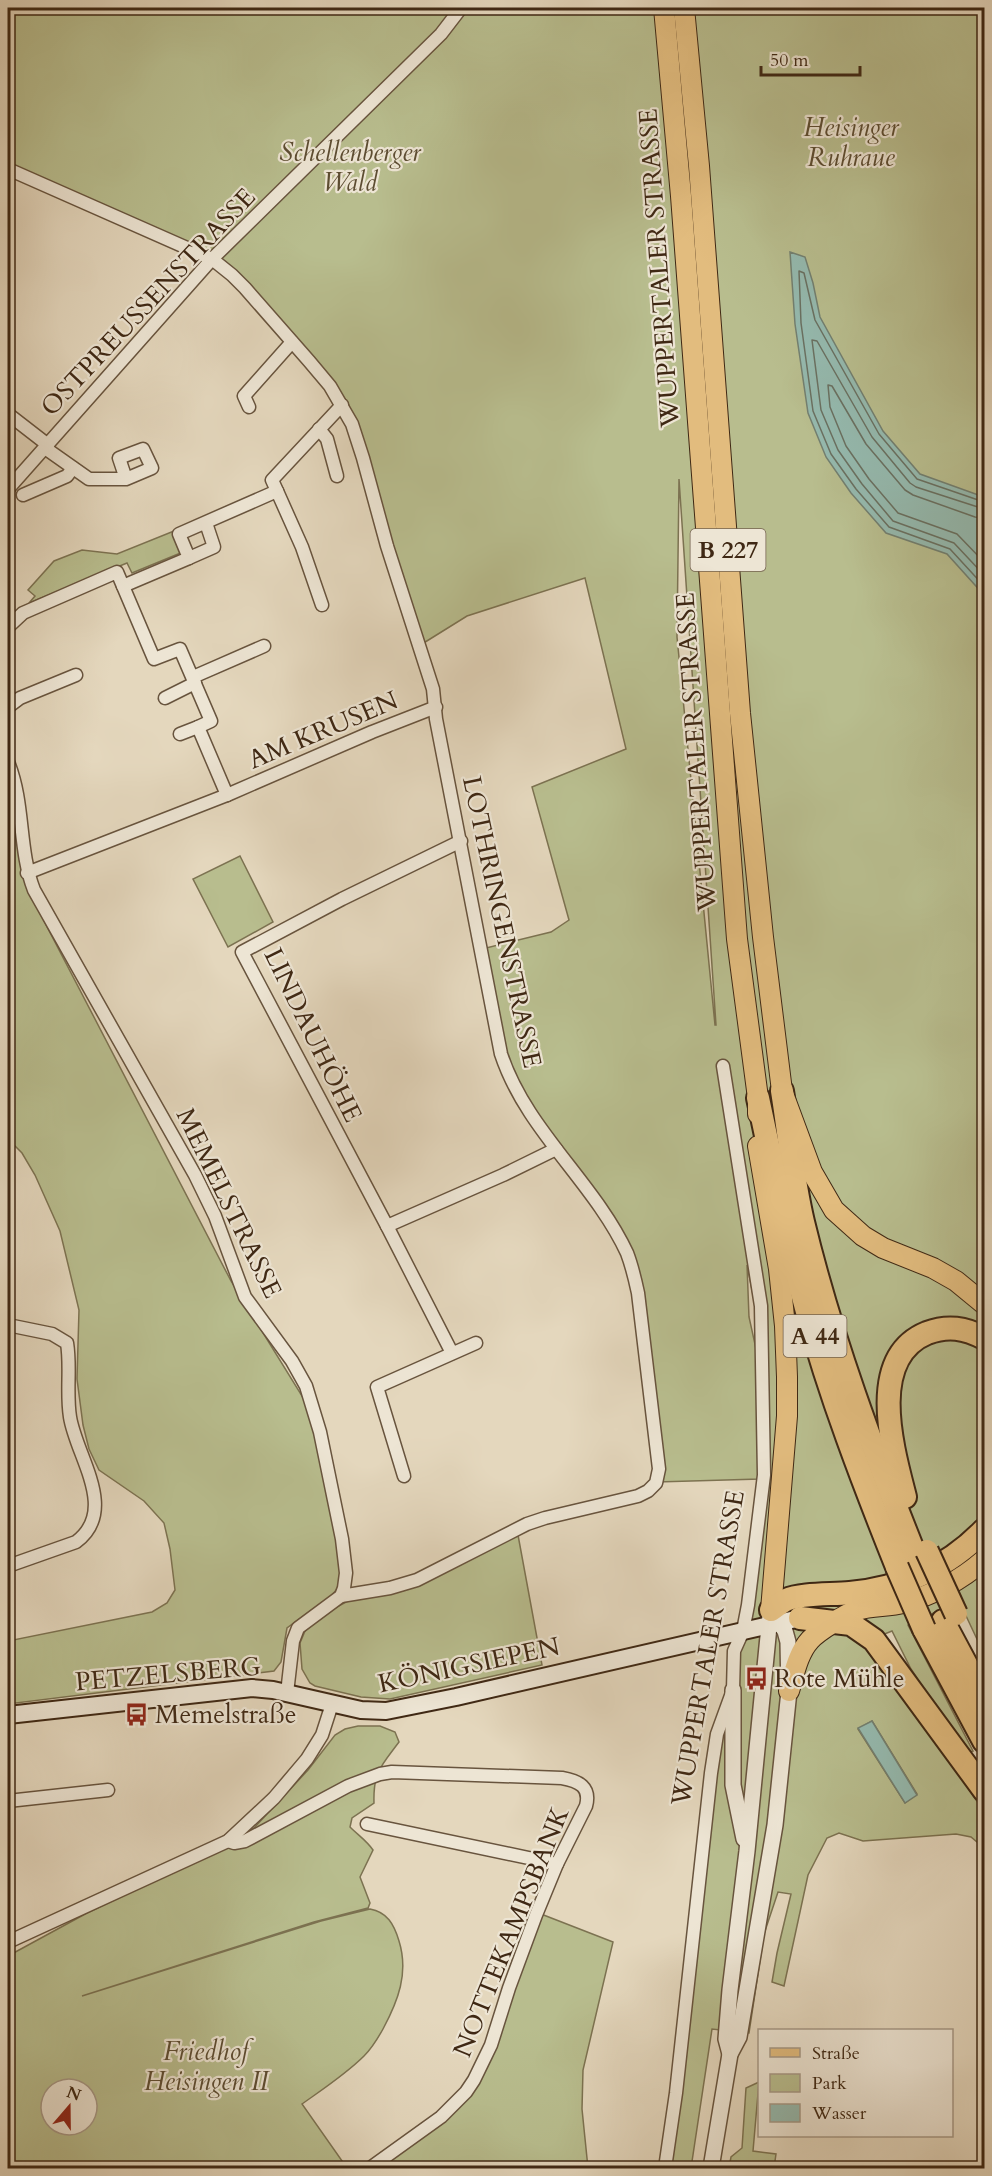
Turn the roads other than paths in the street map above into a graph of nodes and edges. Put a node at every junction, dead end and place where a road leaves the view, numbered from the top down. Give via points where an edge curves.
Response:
1 (461, 8) edge
2 (664, 8) edge
3 (684, 8) edge
4 (8, 169) edge
5 (212, 259) junction
6 (292, 342) junction
7 (342, 405) junction
8 (249, 406) dead end
9 (8, 414) edge
10 (320, 429) junction
11 (46, 446) junction
12 (73, 468) junction
13 (337, 476) dead end
14 (126, 479) dead end
15 (8, 489) edge
16 (277, 491) junction
17 (23, 495) dead end
18 (206, 523) junction
19 (189, 558) junction
20 (123, 586) junction
21 (322, 605) dead end
22 (8, 627) edge
23 (264, 646) dead end
24 (76, 675) dead end
25 (194, 680) junction
26 (165, 698) dead end
27 (8, 707) edge
28 (435, 707) junction
29 (198, 727) junction
30 (180, 734) dead end
31 (8, 762) edge
32 (228, 795) junction
33 (460, 841) junction
34 (27, 873) junction
35 (723, 1066) dead end
36 (782, 1091) junction
37 (758, 1098) junction
38 (556, 1149) junction
39 (387, 1226) junction
40 (984, 1304) edge
41 (8, 1325) edge
42 (984, 1338) edge
43 (476, 1343) dead end
44 (452, 1353) junction
45 (404, 1476) dead end
46 (984, 1530) edge
47 (914, 1559) junction
48 (984, 1560) edge
49 (8, 1566) edge
50 (340, 1596) junction
51 (858, 1610) junction
52 (779, 1618) junction
53 (941, 1621) junction
54 (837, 1622) junction
55 (743, 1631) junction
56 (733, 1690) junction
57 (789, 1691) junction
58 (287, 1693) junction
59 (984, 1698) edge
60 (332, 1704) junction
61 (8, 1715) edge
62 (984, 1741) edge
63 (108, 1790) dead end
64 (984, 1790) edge
65 (8, 1801) edge
66 (367, 1824) dead end
67 (228, 1841) junction
68 (747, 1851) junction
69 (557, 1864) junction
70 (8, 1942) edge
71 (730, 2054) junction
72 (370, 2169) edge
73 (665, 2169) edge
74 (711, 2169) edge

1 - 5 street, OSTPREUSSENSTRASSE via 441,34
2 - 37 main road, WUPPERTALER STRASSE / B 227 via 737,939
3 - 36 main road, WUPPERTALER STRASSE / B 227 via 740,713
4 - 5 street, LOTHRINGENSTRASSE
5 - 6 street, LOTHRINGENSTRASSE via 245,288
5 - 11 street, OSTPREUSSENSTRASSE
6 - 7 street, LOTHRINGENSTRASSE
6 - 8 street via 244,396
7 - 10 street
7 - 28 street, LOTHRINGENSTRASSE via 363,458 433,688
9 - 11 street
10 - 13 street via 327,439
10 - 16 street via 272,480
11 - 12 street, OSTPREUSSENSTRASSE
11 - 15 street, OSTPREUSSENSTRASSE
12 - 14 street, OSTPREUSSENSTRASSE via 89,479
12 - 17 street via 67,476
16 - 18 street
16 - 21 street
18 - 19 street via 214,547
18 - 19 street via 179,534
19 - 20 street
20 - 22 street via 117,572 23,613
20 - 25 street via 154,659 180,649
23 - 25 street
24 - 27 street via 20,698
25 - 26 street
25 - 29 street via 211,720
28 - 32 street, AM KRUSEN
28 - 33 street, LOTHRINGENSTRASSE
29 - 30 street
29 - 32 street, AM KRUSEN
31 - 34 street, MEMELSTRASSE via 21,808
32 - 34 street, AM KRUSEN
33 - 38 street, LOTHRINGENSTRASSE via 501,1054 514,1086
33 - 39 street, LINDAUHÖHE via 242,952
34 - 50 street, MEMELSTRASSE via 195,1175 245,1296 306,1386 342,1539 346,1573
35 - 55 street, WUPPERTALER STRASSE via 761,1306 764,1475
36 - 40 main road, WUPPERTALER STRASSE via 812,1172 834,1210 863,1236 933,1268
36 - 47 highway, A 44 via 803,1221 869,1439
37 - 47 highway, A 44 via 806,1310 849,1446
37 - 52 main road, WUPPERTALER STRASSE via 758,1145 785,1326 787,1416
38 - 39 street
38 - 50 street, LOTHRINGENSTRASSE via 618,1236 634,1275 659,1469 656,1483 638,1496 566,1511 527,1524 417,1580
39 - 44 street, LINDAUHÖHE
41 - 49 street via 52,1334 67,1343 70,1418 95,1497 92,1519 84,1536
42 - 47 highway via 961,1328 936,1330 919,1336 894,1366 890,1384 891,1444 906,1503
43 - 44 street
44 - 45 street via 377,1387
46 - 52 highway via 953,1559 913,1579 869,1591 787,1599
47 - 53 highway, A 44, bridge
47 - 53 highway, bridge
48 - 51 main road via 969,1573 926,1595 902,1604
50 - 58 street via 298,1628
51 - 52 main road
51 - 54 main road
52 - 54 highway
52 - 55 main road, KÖNIGSIEPEN
52 - 57 street via 789,1642
52 - 68 street
53 - 59 highway, A 44
53 - 62 highway, A 44
54 - 57 main road via 810,1640
54 - 64 highway via 851,1624 879,1646
55 - 56 street, WUPPERTALER STRASSE via 734,1651
55 - 60 main road, KÖNIGSIEPEN via 394,1710 374,1712
56 - 68 street via 732,1785
56 - 73 street, WUPPERTALER STRASSE via 717,1734 711,1773
57 - 71 street via 772,1844 739,2037
58 - 60 main road, PETZELSBERG
58 - 61 main road, PETZELSBERG via 244,1688
60 - 67 street via 322,1735 307,1759 261,1812
63 - 65 street
66 - 69 street
67 - 69 street, NOTTEKAMPSBANK via 245,1841 348,1786 380,1774 562,1778 577,1781 587,1796 586,1806
67 - 70 street
68 - 71 street via 726,2039
69 - 72 street, NOTTEKAMPSBANK via 491,2045 470,2086 441,2117
71 - 74 street

